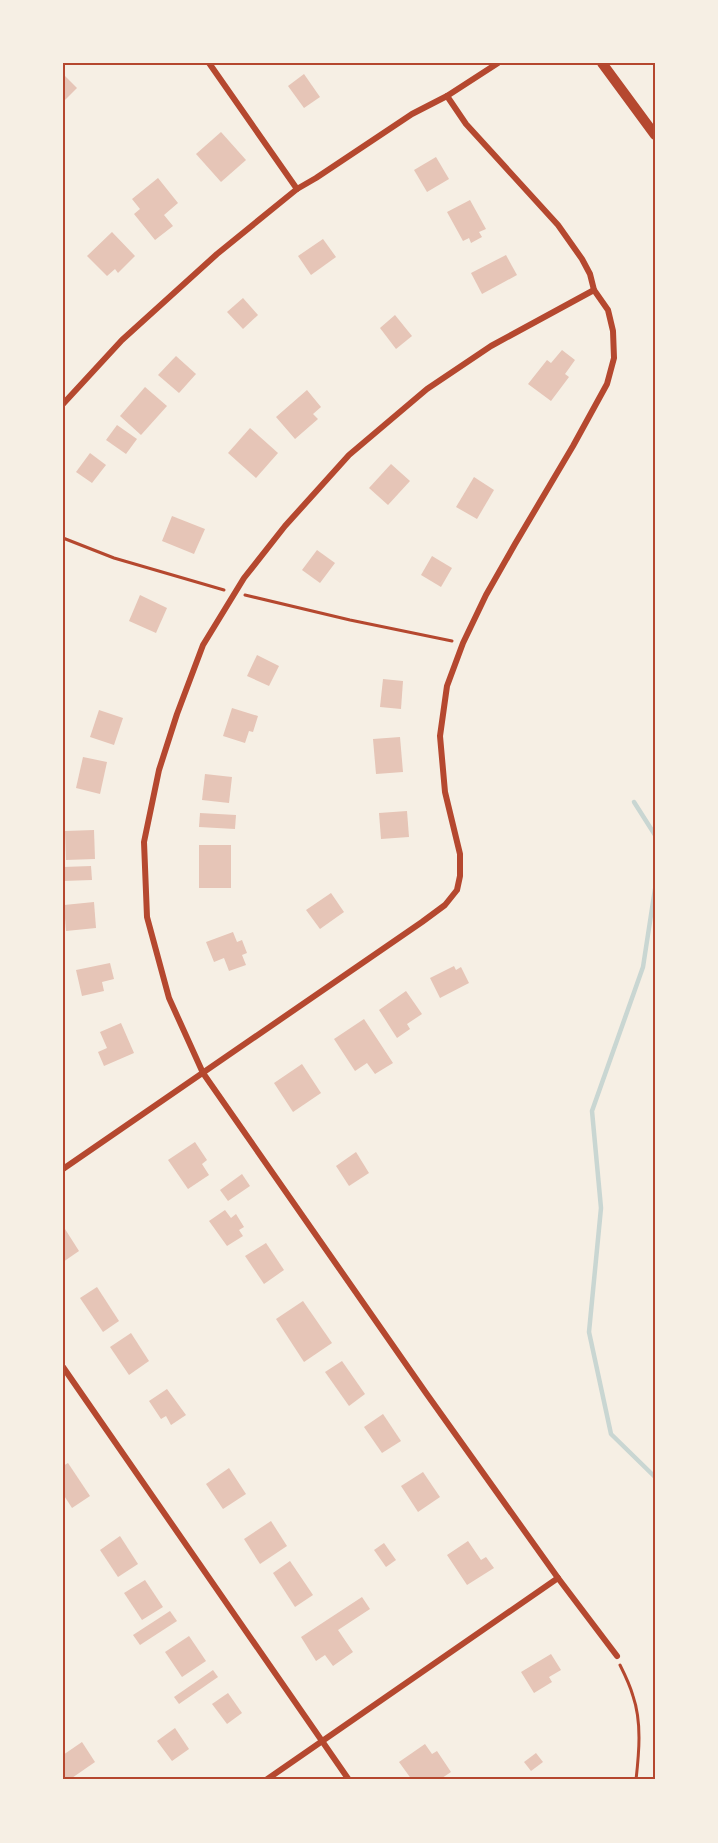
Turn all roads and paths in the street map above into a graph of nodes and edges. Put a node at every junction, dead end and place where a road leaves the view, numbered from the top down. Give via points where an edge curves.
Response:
1 (209, 63) edge
2 (498, 63) edge
3 (602, 63) edge
4 (447, 96) junction
5 (655, 135) edge
6 (297, 189) junction
7 (594, 290) junction
8 (63, 404) edge
9 (63, 538) edge
10 (235, 593) junction
11 (463, 643) junction
12 (203, 1073) junction
13 (63, 1169) edge
14 (63, 1367) edge
15 (558, 1578) junction
16 (617, 1656) joint
17 (322, 1741) junction
18 (266, 1780) edge
19 (349, 1780) edge
20 (636, 1780) edge

1 - 6 street
2 - 4 street
3 - 5 street
4 - 6 street via 412,114
4 - 7 street via 466,124 558,225 590,274
6 - 8 street via 217,254 122,340
7 - 10 street via 490,346 427,389 349,455 285,526
7 - 11 street via 608,310 613,331 614,358 607,384 514,544
9 - 10 path via 114,558
10 - 11 path
10 - 12 street via 203,645 177,714 159,770 144,842 147,917 169,998
11 - 12 street via 447,686 440,736 446,792 460,854 457,890 445,905
12 - 13 street
12 - 15 street
14 - 17 street
15 - 16 street
15 - 17 street
16 - 20 path via 634,1697 638,1719
17 - 18 street
17 - 19 street

